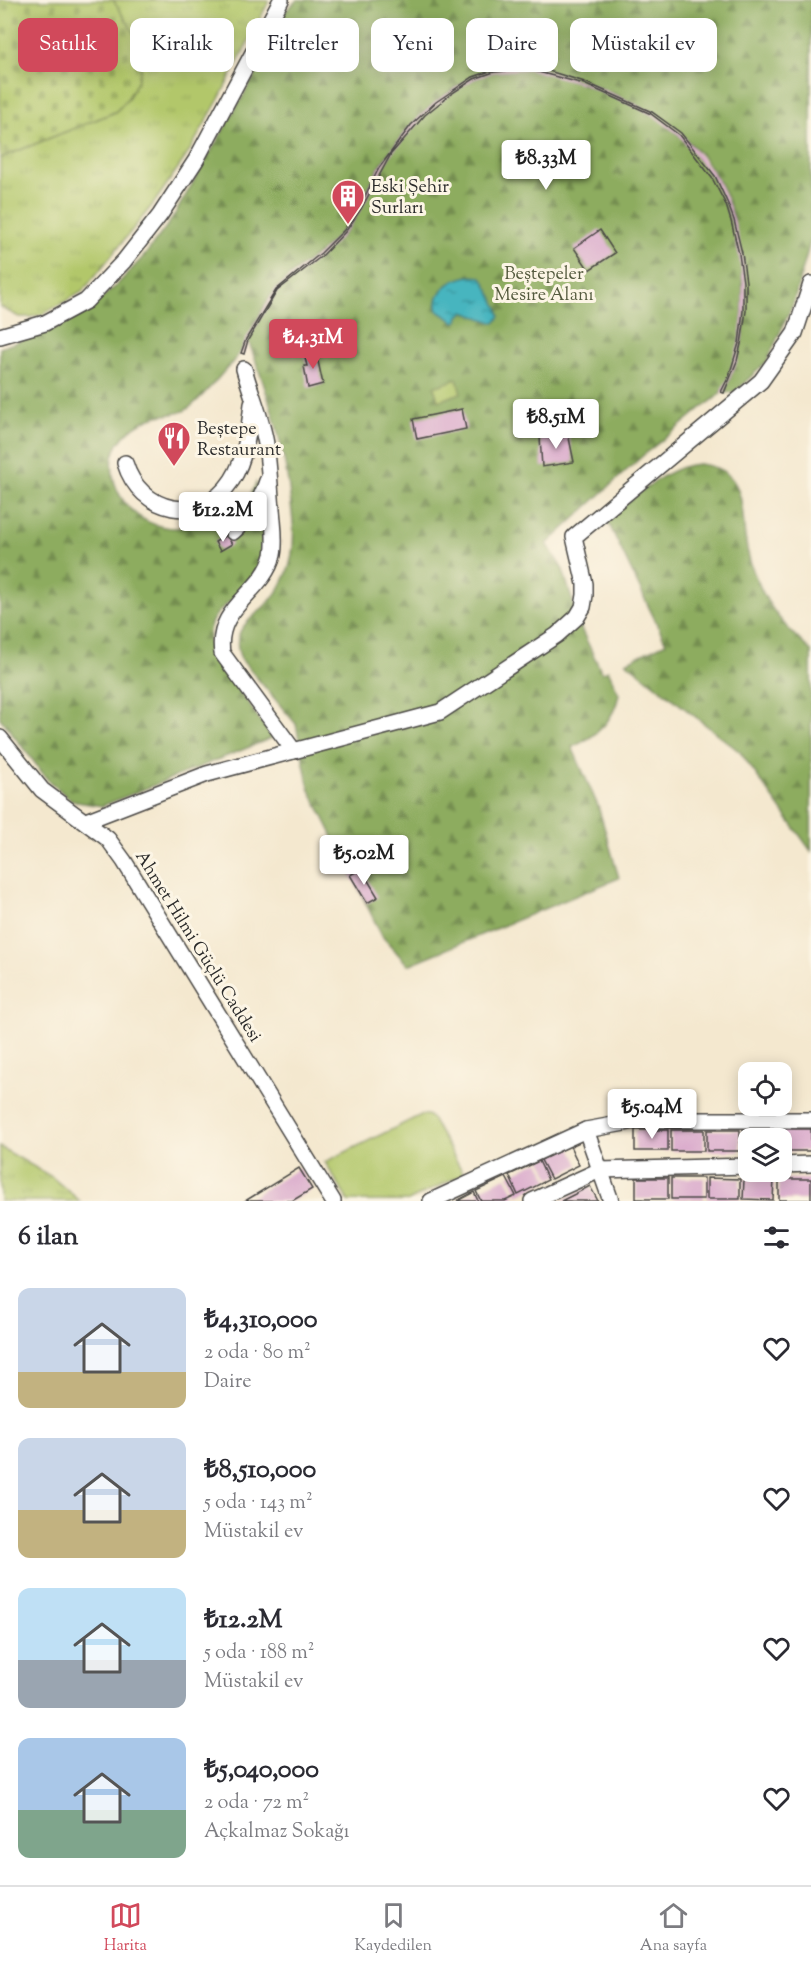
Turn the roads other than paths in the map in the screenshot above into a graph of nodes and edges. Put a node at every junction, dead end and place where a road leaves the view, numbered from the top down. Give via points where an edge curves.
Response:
1 (281, 0) edge
2 (811, 284) edge
3 (0, 336) edge
4 (244, 369) dead end
5 (253, 399) junction
6 (125, 463) dead end
7 (269, 476) junction
8 (233, 532) dead end
9 (0, 738) edge
10 (294, 751) junction
11 (86, 821) junction
12 (811, 1120) edge
13 (586, 1130) junction
14 (811, 1164) edge
15 (792, 1165) edge
16 (738, 1166) edge
17 (600, 1170) junction
18 (333, 1201) edge
19 (431, 1201) edge
20 (532, 1201) edge
21 (611, 1201) edge

1 - 3 street via 196,160 124,261 86,301 45,323
2 - 10 street via 795,333 761,381 574,537 585,584 583,607 577,617 557,635 440,712
4 - 5 street
5 - 6 street via 247,441 231,480 200,507 179,510 154,501 137,488
5 - 7 street via 266,442
7 - 8 street via 250,517
7 - 10 street via 273,554 268,569 226,620 220,640 222,653
9 - 11 street, Ahmet Hilmi Güçlü Caddesi via 42,790
10 - 11 street via 207,774
11 - 18 street, Ahmet Hilmi Güçlü Caddesi via 108,838 124,861
12 - 13 street via 641,1120
13 - 17 street
13 - 19 street
14 - 15 street
16 - 17 street
17 - 20 street
17 - 21 street

